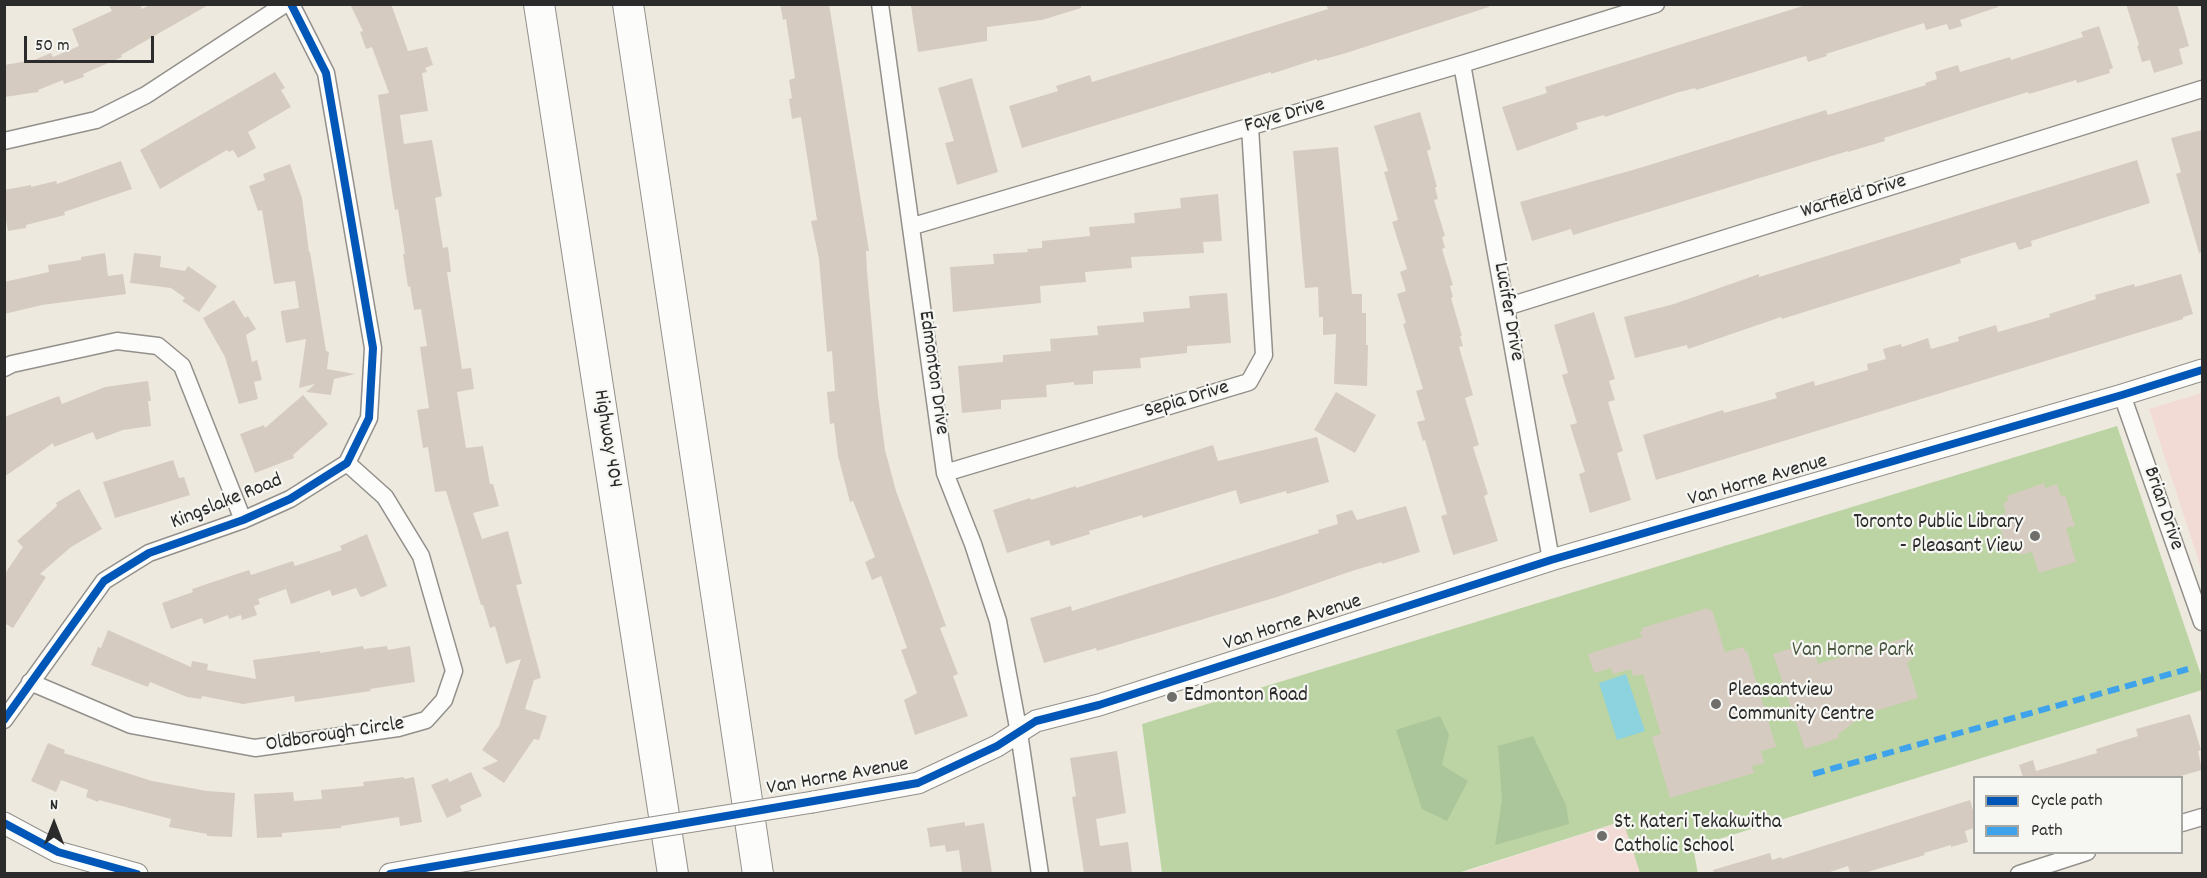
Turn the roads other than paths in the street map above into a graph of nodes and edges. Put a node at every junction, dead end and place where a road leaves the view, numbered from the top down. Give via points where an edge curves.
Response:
1 (285, 4) edge
2 (291, 4) edge
3 (538, 4) edge
4 (628, 4) edge
5 (880, 4) edge
6 (1656, 4) edge
7 (1462, 64) junction
8 (2202, 89) edge
9 (1250, 127) junction
10 (4, 141) edge
11 (913, 226) junction
12 (1506, 307) junction
13 (4, 368) edge
14 (2202, 370) edge
15 (2122, 395) junction
16 (347, 463) junction
17 (945, 472) junction
18 (243, 520) junction
19 (1551, 560) junction
20 (2202, 622) edge
21 (30, 682) junction
22 (4, 720) edge
23 (1019, 733) junction
24 (2202, 817) edge
25 (2183, 822) edge
26 (4, 823) edge
27 (2081, 854) edge
28 (137, 873) edge
29 (390, 873) edge
30 (673, 873) edge
31 (758, 873) edge
32 (1040, 873) edge
33 (2019, 873) edge

1 - 10 street via 146,94 96,120
2 - 16 street via 326,73 372,348 369,418
3 - 30 highway, Highway 404
4 - 31 highway
5 - 11 street, Edmonton Drive
6 - 7 street, Faye Drive
7 - 9 street, Faye Drive
7 - 12 street, Lucifer Drive
8 - 12 street, Warfield Drive
9 - 11 street, Faye Drive
9 - 17 street, Sepia Drive via 1264,355 1250,382
11 - 17 street, Edmonton Drive
12 - 19 street, Lucifer Drive
13 - 18 street via 117,341 158,346 182,366
14 - 15 street, Van Horne Avenue
15 - 19 street, Van Horne Avenue
15 - 20 street, Brian Drive
16 - 18 street, Kingslake Road via 290,499
16 - 21 street, Oldborough Circle via 385,497 421,556 453,671 444,700 426,720 398,728 255,748 131,725
17 - 23 street, Edmonton Drive via 998,621
18 - 21 street, Kingslake Road via 149,553 104,581
19 - 23 street, Van Horne Avenue via 1099,705 1036,721
21 - 22 street, Kingslake Road
23 - 29 street, Van Horne Avenue, bridge via 918,783
23 - 32 street
24 - 25 street
26 - 28 street via 58,852
27 - 33 street

